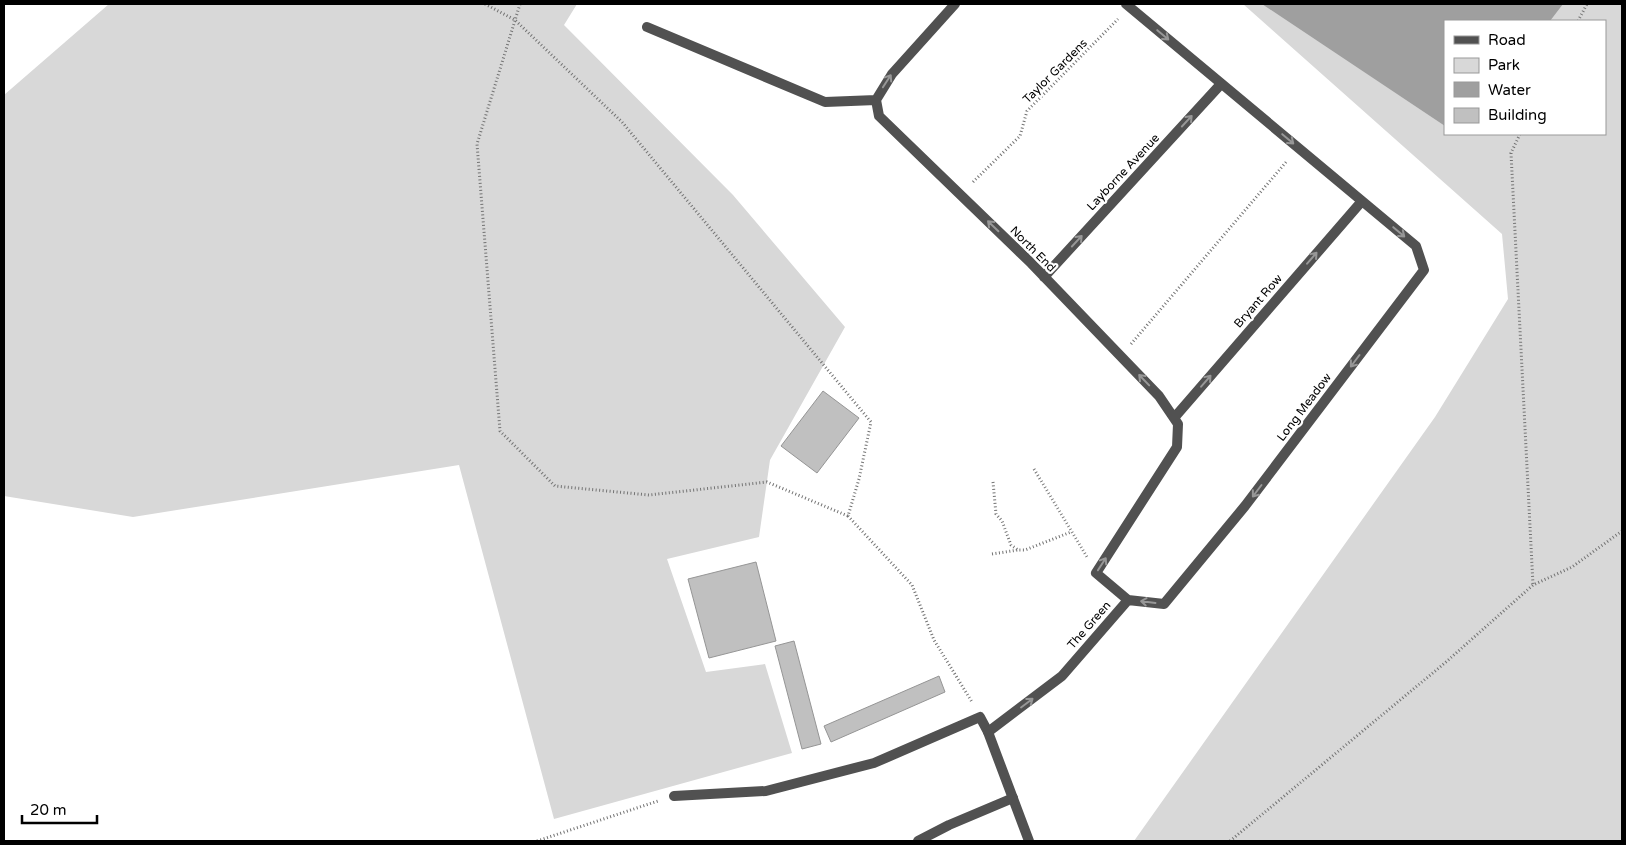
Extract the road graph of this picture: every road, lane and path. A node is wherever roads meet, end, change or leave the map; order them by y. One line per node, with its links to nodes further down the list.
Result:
1 (486, 4): 6 (path)
2 (520, 4): 6 (path)
3 (955, 4): 10 (street, one-way to 3)
4 (1587, 4): 7 (path)
5 (1128, 6): 9 (street, one-way to 9); 13 (path, Taylor Gardens)
6 (514, 20): 20 (path); 20 (path)
7 (1579, 20)
8 (647, 27): 10 (street)
9 (1221, 84): 12 (street, one-way to 12); 15 (street, Layborne Avenue, one-way to 9)
10 (876, 100): 13 (street, North End)
11 (1520, 135): 26 (path)
12 (1298, 148): 14 (street); 16 (path)
13 (960, 194): 15 (street, North End, one-way to 13)
14 (1362, 201): 17 (street, Bryant Row, one-way to 14); 27 (street, Long Meadow, one-way to 27)
15 (1044, 277): 16 (street, North End)
16 (1121, 356): 17 (street, North End, one-way to 16)
17 (1174, 418): 25 (street, one-way to 17)
18 (1034, 469): 22 (path)
19 (993, 482): 23 (path)
20 (848, 516): 28 (path)
21 (1622, 531): 26 (path)
22 (1071, 532): 23 (path); 25 (path)
23 (1018, 550): 24 (path)
24 (992, 554)
25 (1096, 573): 27 (street, The Green)
26 (1533, 585): 35 (path)
27 (1128, 600): 29 (street, The Green, one-way to 27)
28 (980, 717): 29 (street); 30 (street)
29 (988, 732): 31 (street)
30 (674, 796): 32 (path)
31 (1013, 798): 33 (street); 34 (street)
32 (537, 841)
33 (918, 841)
34 (1030, 841)
35 (1230, 841)

